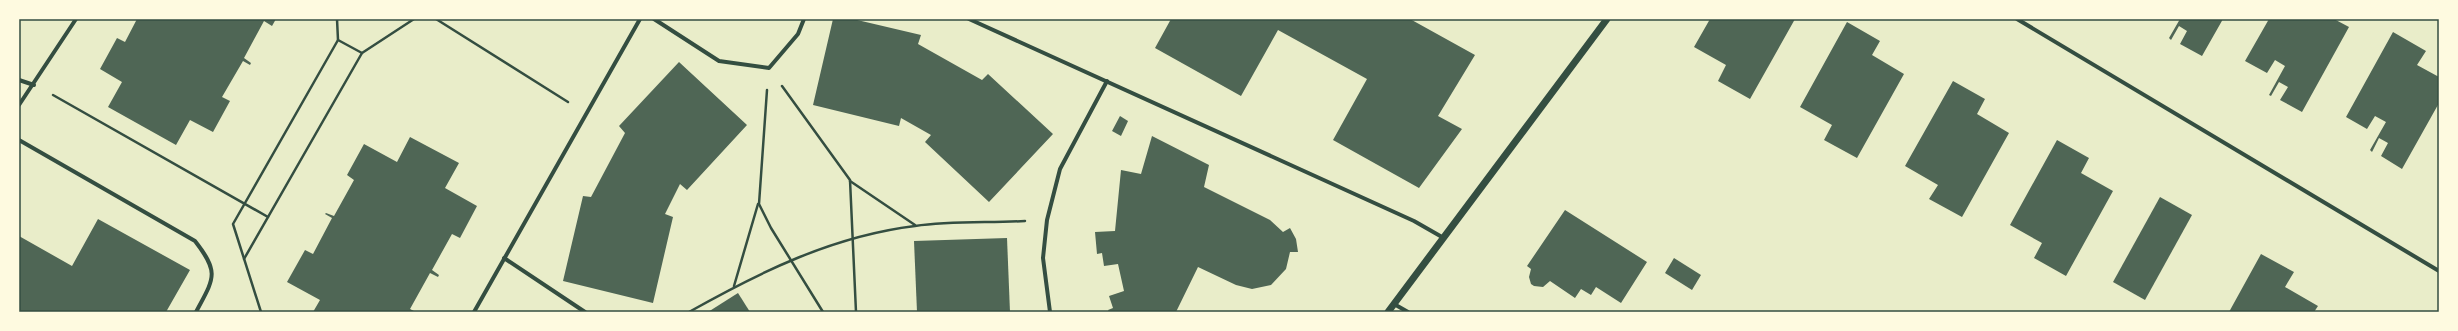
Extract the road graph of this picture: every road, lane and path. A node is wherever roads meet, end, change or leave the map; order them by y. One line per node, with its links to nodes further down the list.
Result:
1 (76, 19): 16 (street)
2 (337, 19): 11 (path)
3 (414, 19): 12 (path)
4 (436, 19): 18 (path)
5 (640, 19): 18 (street)
6 (654, 19): 13 (street)
7 (804, 19): 13 (street)
8 (969, 19): 15 (street)
9 (1607, 19): 26 (street)
10 (2016, 19): 31 (street)
11 (338, 40): 12 (path); 21 (path)
12 (362, 53): 23 (path)
13 (769, 68): 20 (path); 22 (path)
14 (19, 80): 16 (street)
15 (1106, 81): 24 (street); 26 (street)
16 (34, 85): 17 (street); 21 (path)
17 (19, 105)
18 (587, 113): 28 (street)
19 (19, 140): 34 (street)
20 (850, 180): 25 (path); 27 (path)
21 (244, 204): 23 (path); 29 (path)
22 (758, 204): 30 (path); 32 (path)
23 (268, 217): 29 (path)
24 (1047, 220): 25 (path); 41 (street)
25 (915, 226): 27 (path)
26 (1442, 237): 33 (street)
27 (852, 238): 30 (path); 40 (path)
28 (504, 258): 36 (street); 37 (street)
29 (244, 259): 35 (path)
30 (790, 259): 32 (path); 39 (path)
31 (2439, 271)
32 (734, 286): 38 (path)
33 (1394, 304): 42 (street); 43 (street)
34 (196, 312)
35 (261, 312)
36 (474, 312)
37 (585, 312)
38 (689, 312)
39 (823, 312)
40 (856, 312)
41 (1050, 312)
42 (1388, 312)
43 (1408, 312)

